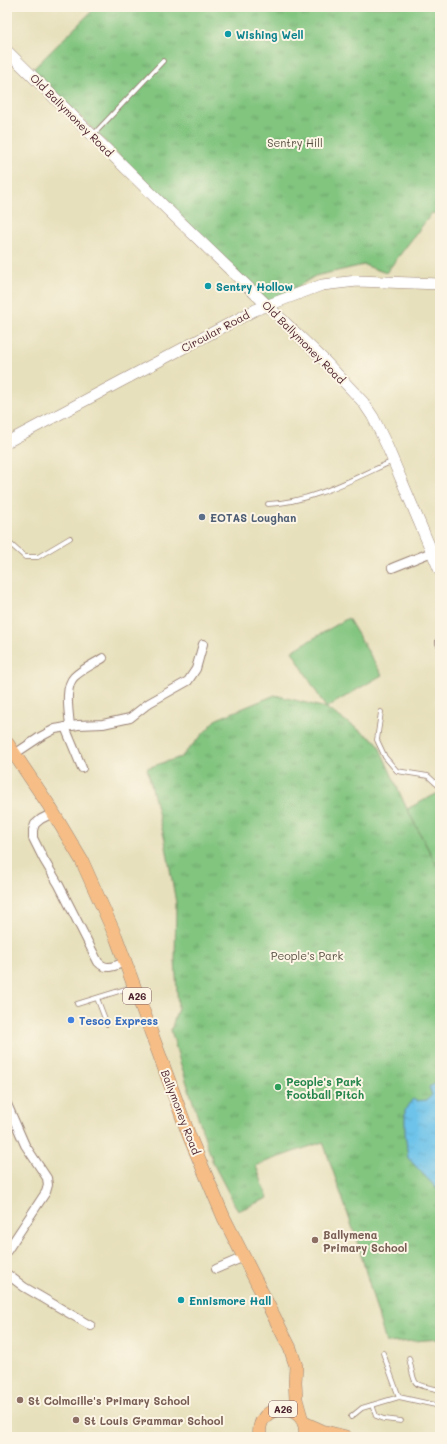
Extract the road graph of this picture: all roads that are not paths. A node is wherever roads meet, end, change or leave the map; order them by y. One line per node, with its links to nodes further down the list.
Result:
1 (7, 51): 3 (street, Old Ballymoney Road)
2 (163, 61): 3 (lane)
3 (92, 136): 5 (street, Old Ballymoney Road)
4 (440, 284): 5 (street, Circular Road)
5 (268, 305): 6 (street, Circular Road); 7 (street, Old Ballymoney Road)
6 (7, 442)
7 (394, 461): 8 (lane); 11 (street, Old Ballymoney Road)
8 (268, 504)
9 (70, 538): 10 (lane)
10 (7, 541)
11 (432, 552): 12 (street); 13 (street, Old Ballymoney Road)
12 (392, 568)
13 (440, 572)
14 (203, 644): 17 (street)
15 (103, 658): 17 (street)
16 (381, 712): 20 (lane)
17 (68, 726): 18 (street); 19 (street)
18 (9, 752): 21 (main road, Ballymoney Road / A26)
19 (82, 768)
20 (440, 787)
21 (53, 813): 22 (main road, Ballymoney Road / A26); 22 (street)
22 (125, 962): 23 (main road, Ballymoney Road / A26)
23 (134, 987): 24 (lane); 29 (main road, Ballymoney Road / A26)
24 (97, 998): 25 (lane); 26 (lane)
25 (77, 1004)
26 (107, 1024)
27 (7, 1104): 28 (street)
28 (7, 1250)
29 (244, 1258): 30 (street); 35 (main road, A26)
30 (216, 1269)
31 (7, 1274): 32 (street)
32 (91, 1326)
33 (383, 1353): 37 (lane)
34 (409, 1358): 36 (lane)
35 (295, 1382): 40 (main road, A26); 42 (main road, A26)
36 (440, 1390)
37 (398, 1397): 38 (lane); 39 (lane)
38 (372, 1405): 41 (lane); 43 (lane)
39 (440, 1406)
40 (275, 1410): 42 (main road, A26); 44 (main road, A26)
41 (351, 1417)
42 (302, 1420): 45 (main road, A26); 46 (main road)
43 (401, 1421)
44 (260, 1437)
45 (305, 1437)
46 (346, 1437)

